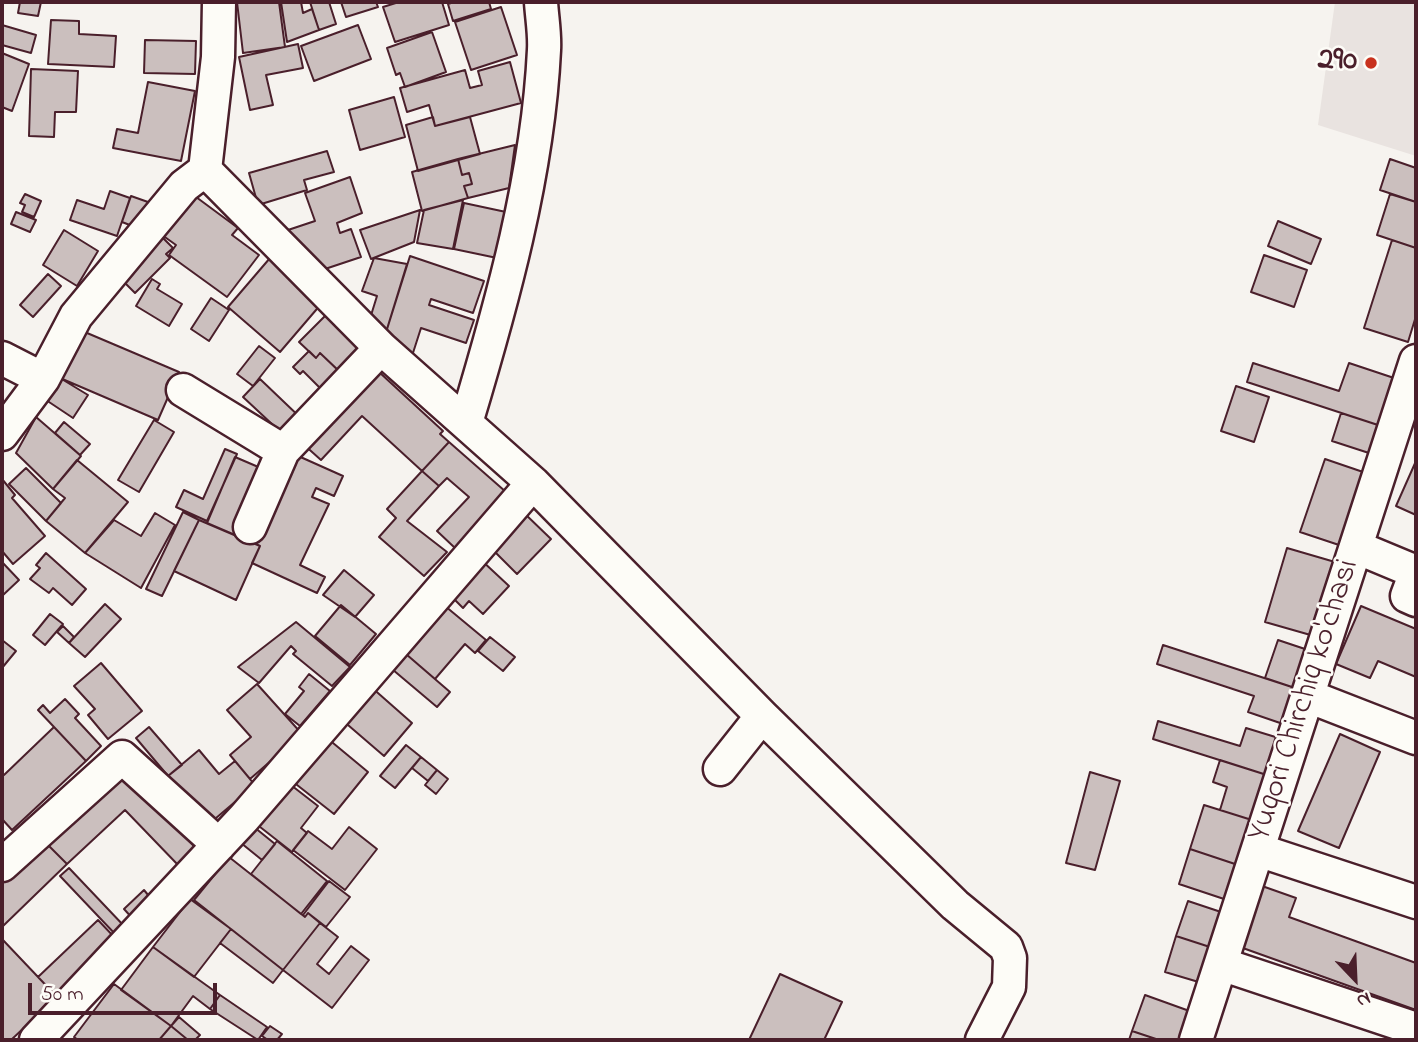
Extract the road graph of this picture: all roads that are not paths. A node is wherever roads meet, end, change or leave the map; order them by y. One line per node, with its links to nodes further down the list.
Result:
1 (219, 2): 3 (street)
2 (541, 2): 10 (street)
3 (214, 180): 4 (street); 7 (street)
4 (381, 348): 10 (street); 12 (street)
5 (2, 358): 7 (street)
6 (1416, 362): 9 (street, Yuqori Chirchiq ko'chasi)
7 (43, 379): 11 (street)
8 (183, 390): 12 (street)
9 (1408, 415): 15 (street, Yuqori Chirchiq ko'chasi)
10 (466, 423): 13 (street)
11 (2, 434)
12 (283, 451): 14 (street)
13 (533, 483): 19 (street); 22 (street)
14 (250, 527)
15 (1356, 547): 16 (street); 18 (street, Yuqori Chirchiq ko'chasi)
16 (1416, 572): 17 (street)
17 (1416, 600)
18 (1308, 696): 20 (street); 23 (street, Yuqori Chirchiq ko'chasi)
19 (762, 716): 21 (street); 29 (street)
20 (1416, 738)
21 (720, 769)
22 (219, 845): 24 (street); 28 (street)
23 (1258, 850): 25 (street); 26 (street, Yuqori Chirchiq ko'chasi)
24 (2, 865)
25 (1416, 902)
26 (1221, 964): 27 (street); 30 (street, Yuqori Chirchiq ko'chasi)
27 (1416, 1029)
28 (37, 1040)
29 (982, 1040)
30 (1196, 1040)

